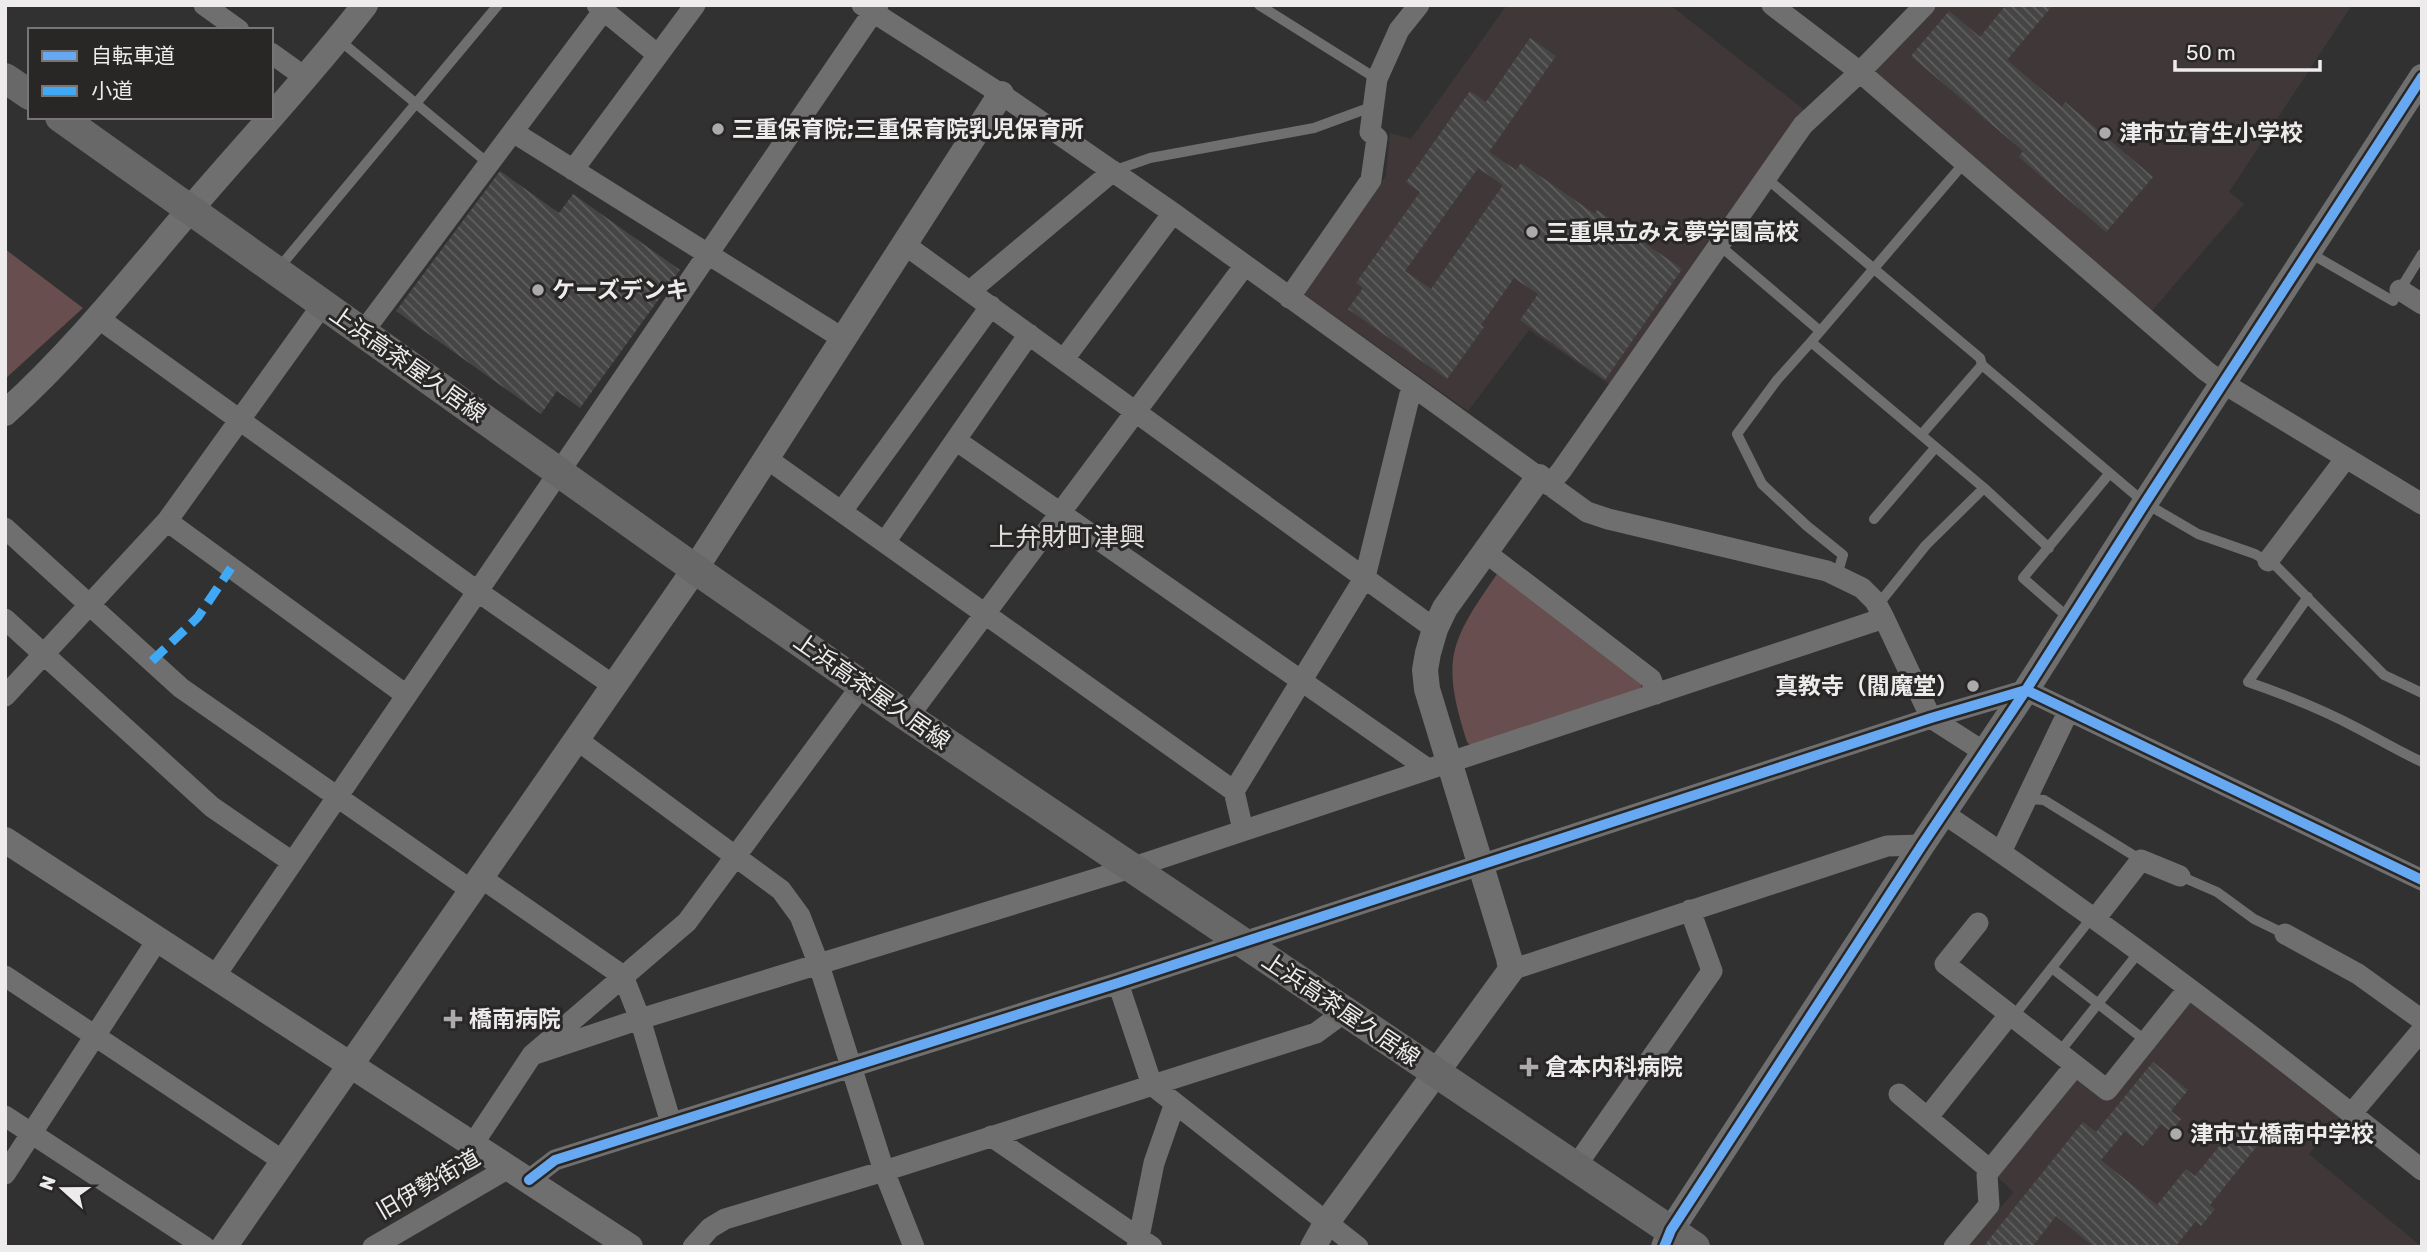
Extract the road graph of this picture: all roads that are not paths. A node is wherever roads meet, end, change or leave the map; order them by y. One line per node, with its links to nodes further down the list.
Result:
1 (204, 5): 11 (street)
2 (365, 5): 12 (street)
3 (498, 5): 22 (lane)
4 (695, 5): 14 (street)
5 (1258, 5): 19 (lane)
6 (1419, 5): 19 (street)
7 (1772, 5): 15 (street)
8 (1925, 5): 15 (street)
9 (600, 8): 14 (street); 27 (street)
10 (871, 8): 21 (street); 38 (street)
11 (236, 28)
12 (338, 39): 18 (street); 22 (lane)
13 (273, 54): 18 (street)
14 (658, 55): 30 (street)
15 (1860, 72): 28 (street); 32 (street)
16 (2422, 77): 37 (street)
17 (5, 78): 20 (main road)
18 (306, 78): 24 (street)
19 (1377, 79): 23 (street)
20 (28, 94)
21 (1001, 94): 31 (street); 35 (street)
22 (416, 103): 29 (lane); 42 (lane)
23 (1374, 106): 31 (lane); 45 (street)
24 (273, 116)
25 (64, 119): 33 (main road, 上浜高茶屋久居線)
26 (270, 119): 33 (street)
27 (513, 132): 29 (street); 30 (street)
28 (1965, 162): 41 (lane); 57 (street)
29 (489, 164): 51 (street)
30 (573, 170): 38 (street)
31 (1113, 171): 34 (street); 44 (street)
32 (1766, 178): 36 (street); 41 (lane)
33 (190, 210): 42 (main road, 上浜高茶屋久居線); 49 (street)
34 (1174, 213): 40 (street); 55 (street)
35 (904, 244): 44 (street); 53 (street)
36 (1719, 244): 50 (lane); 69 (street)
37 (2308, 252): 43 (lane); 57 (street)
38 (709, 253): 53 (street); 67 (street)
39 (2422, 254): 43 (lane)
40 (1245, 265): 45 (street); 59 (street)
41 (1873, 269): 50 (lane); 56 (lane)
42 (276, 271): 46 (main road, 上浜高茶屋久居線)
43 (2400, 290): 47 (street)
44 (970, 291): 48 (street)
45 (1289, 298): 58 (street)
46 (323, 304): 51 (main road, 上浜高茶屋久居線); 61 (street)
47 (2422, 304)
48 (991, 306): 52 (street); 73 (street)
49 (98, 318): 60 (street); 61 (street)
50 (1820, 331): 54 (lane)
51 (363, 332): 67 (main road, 上浜高茶屋久居線)
52 (1029, 334): 55 (street); 63 (street)
53 (842, 338): 65 (street)
54 (1811, 342): 62 (lane); 83 (lane)
55 (1064, 359): 59 (street)
56 (1982, 365): 62 (lane); 68 (lane)
57 (2223, 383): 66 (street); 71 (street)
58 (1412, 386): 69 (street); 84 (street)
59 (1137, 411): 74 (street); 84 (street)
60 (5, 413)
61 (239, 421): 76 (street); 85 (street)
62 (1921, 435): 64 (lane)
63 (957, 441): 74 (street); 78 (street)
64 (1935, 447): 70 (lane); 75 (lane)
65 (766, 458): 73 (street); 82 (street)
66 (2346, 458): 72 (street); 81 (street)
67 (559, 472): 82 (main road, 上浜高茶屋久居線); 85 (street)
68 (2109, 474): 71 (lane); 79 (lane)
69 (1544, 481): 80 (street); 83 (street)
70 (1984, 488): 79 (lane); 88 (lane)
71 (2145, 503): 81 (lane); 91 (street)
72 (2422, 504)
73 (842, 511): 78 (street)
74 (1060, 513): 89 (street); 94 (street)
75 (1874, 519)
76 (167, 521): 87 (street); 100 (street)
77 (5, 528): 87 (street)
78 (885, 542): 89 (street)
79 (2049, 548): 91 (lane)
80 (1485, 552): 92 (street); 99 (street)
81 (2268, 561): 86 (lane)
82 (695, 569): 95 (main road, 上浜高茶屋久居線); 96 (street)
83 (1837, 575): 88 (street)
84 (1365, 577): 92 (street); 94 (street)
85 (477, 591): 96 (street); 100 (street)
86 (2308, 597): 98 (lane); 107 (lane)
87 (90, 604): 93 (street); 110 (street)
88 (1881, 612): 99 (street); 104 (street)
89 (985, 614): 103 (street); 109 (street)
90 (5, 619): 93 (street)
91 (2070, 620): 97 (street)
92 (1435, 629): 108 (street)
93 (44, 654): 101 (street); 119 (street)
94 (1303, 681): 108 (street); 109 (street)
95 (862, 685): 103 (main road, 上浜高茶屋久居線); 117 (street)
96 (614, 686): 105 (street)
97 (2026, 690): 102 (street); 104 (street, 旧伊勢街道); 106 (street)
98 (2422, 693)
99 (1656, 694): 108 (street)
100 (406, 695): 110 (street)
101 (5, 696)
102 (2069, 710): 111 (street); 123 (street)
103 (908, 717): 121 (main road, 上浜高茶屋久居線)
104 (1931, 718): 106 (street); 120 (street, 旧伊勢街道)
105 (576, 739): 117 (street); 124 (street)
106 (1984, 752): 112 (street)
107 (2422, 762)
108 (1439, 766): 113 (street); 120 (street)
109 (1234, 790): 113 (street)
110 (338, 797): 119 (street); 124 (street)
111 (2026, 799): 116 (street); 118 (lane)
112 (1943, 813): 115 (street); 116 (street)
113 (1243, 830): 121 (street)
114 (5, 840): 129 (street)
115 (1922, 845): 125 (street); 170 (street)
116 (2001, 852): 126 (street)
117 (736, 856): 132 (street); 137 (street)
118 (2141, 860): 122 (street); 126 (street)
119 (292, 862): 136 (street)
120 (1482, 865): 130 (street, 旧伊勢街道); 134 (street)
121 (1131, 868): 130 (main road, 上浜高茶屋久居線); 132 (street)
122 (2180, 876): 128 (lane)
123 (2422, 880)
124 (476, 883): 137 (street); 149 (street)
125 (1690, 910): 134 (street); 163 (street)
126 (2093, 918): 131 (street); 133 (lane)
127 (1978, 923): 142 (street)
128 (2285, 934): 144 (street)
129 (158, 939): 136 (street); 145 (street)
130 (1243, 942): 138 (street, 旧伊勢街道); 141 (main road, 上浜高茶屋久居線)
131 (2138, 952): 139 (street); 140 (lane)
132 (819, 965): 143 (street); 150 (street)
133 (2052, 968): 140 (lane); 142 (lane)
134 (1511, 970): 151 (street)
135 (5, 976): 145 (street)
136 (215, 976): 149 (street)
137 (623, 976): 143 (street); 147 (street)
138 (1118, 983): 150 (street, 旧伊勢街道); 152 (street)
139 (2188, 989): 146 (street); 155 (street)
140 (2098, 1004): 146 (lane); 148 (lane)
141 (1346, 1011): 151 (main road, 上浜高茶屋久居線); 152 (street)
142 (2011, 1016): 148 (street); 157 (street)
143 (640, 1019): 147 (street); 158 (street)
144 (2420, 1032): 155 (street)
145 (95, 1035): 159 (street); 162 (street)
146 (2147, 1041): 148 (street)
147 (532, 1055): 161 (street)
148 (2066, 1060): 164 (street)
149 (351, 1063): 161 (street); 162 (street)
150 (849, 1066): 158 (street, 旧伊勢街道); 166 (street)
151 (1437, 1074): 163 (main road, 上浜高茶屋久居線); 169 (street)
152 (1152, 1085): 154 (street); 160 (street)
153 (1899, 1094): 157 (street)
154 (1175, 1103): 169 (street); 172 (street)
155 (2352, 1114): 165 (street)
156 (5, 1116): 159 (street)
157 (1928, 1117): 164 (street)
158 (671, 1123): 168 (street, 旧伊勢街道)
159 (32, 1133): 167 (street); 173 (street)
160 (991, 1136): 166 (street); 172 (street)
161 (473, 1144): 168 (street)
162 (284, 1161): 174 (street)
163 (1576, 1166): 170 (main road, 上浜高茶屋久居線)
164 (1990, 1170): 181 (street)
165 (2422, 1170)
166 (884, 1171): 176 (street); 177 (street)
167 (5, 1174)
168 (519, 1174): 171 (street); 175 (street, 旧伊勢街道)
169 (1327, 1222): 178 (street); 179 (street)
170 (1667, 1238): 180 (main road, 上浜高茶屋久居線)
171 (616, 1243)
172 (1143, 1244)
173 (205, 1247)
174 (224, 1247)
175 (373, 1247)
176 (692, 1247)
177 (914, 1247)
178 (1313, 1247)
179 (1358, 1247)
180 (1695, 1247)
181 (1954, 1247)

